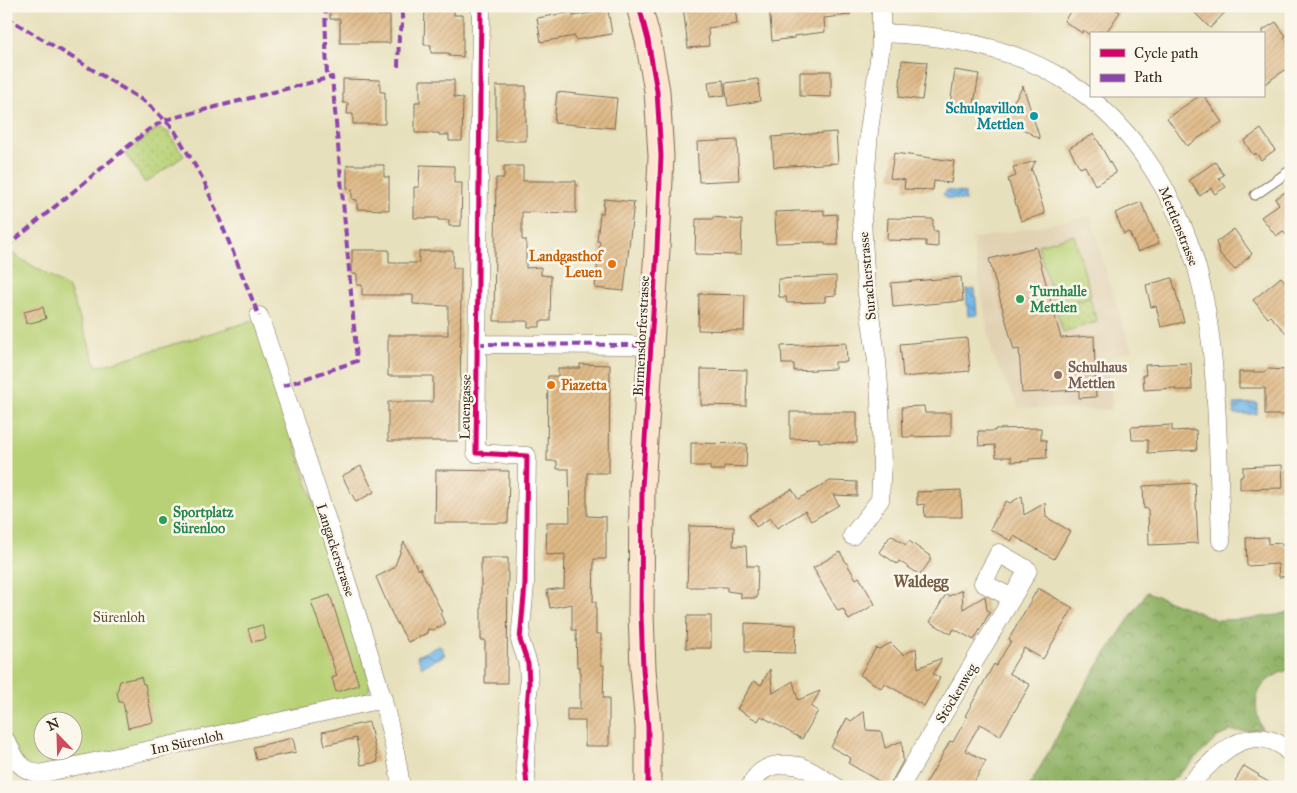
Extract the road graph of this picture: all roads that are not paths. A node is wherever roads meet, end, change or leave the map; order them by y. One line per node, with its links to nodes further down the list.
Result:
1 (480, 6): 8 (street, Leuengasse)
2 (639, 6): 9 (main road, Birmensdorferstrasse)
3 (881, 6): 4 (street, Suracherstrasse)
4 (882, 33): 10 (street, Suracherstrasse); 11 (street, Mettlenstrasse)
5 (1291, 170): 6 (lane)
6 (1255, 195)
7 (259, 316): 13 (street, Langackerstrasse)
8 (477, 344): 9 (street); 17 (street, Leuengasse)
9 (652, 347): 18 (main road, Birmensdorferstrasse)
10 (852, 536)
11 (1221, 541)
12 (1012, 598): 21 (street, Stöckenweg)
13 (383, 699): 14 (street, Im Sürenloh); 16 (street, Langackerstrasse)
14 (6, 741)
15 (1291, 754): 22 (street)
16 (401, 787)
17 (527, 787)
18 (648, 787)
19 (750, 787): 20 (street)
20 (836, 787)
21 (900, 787)
22 (1187, 787)

